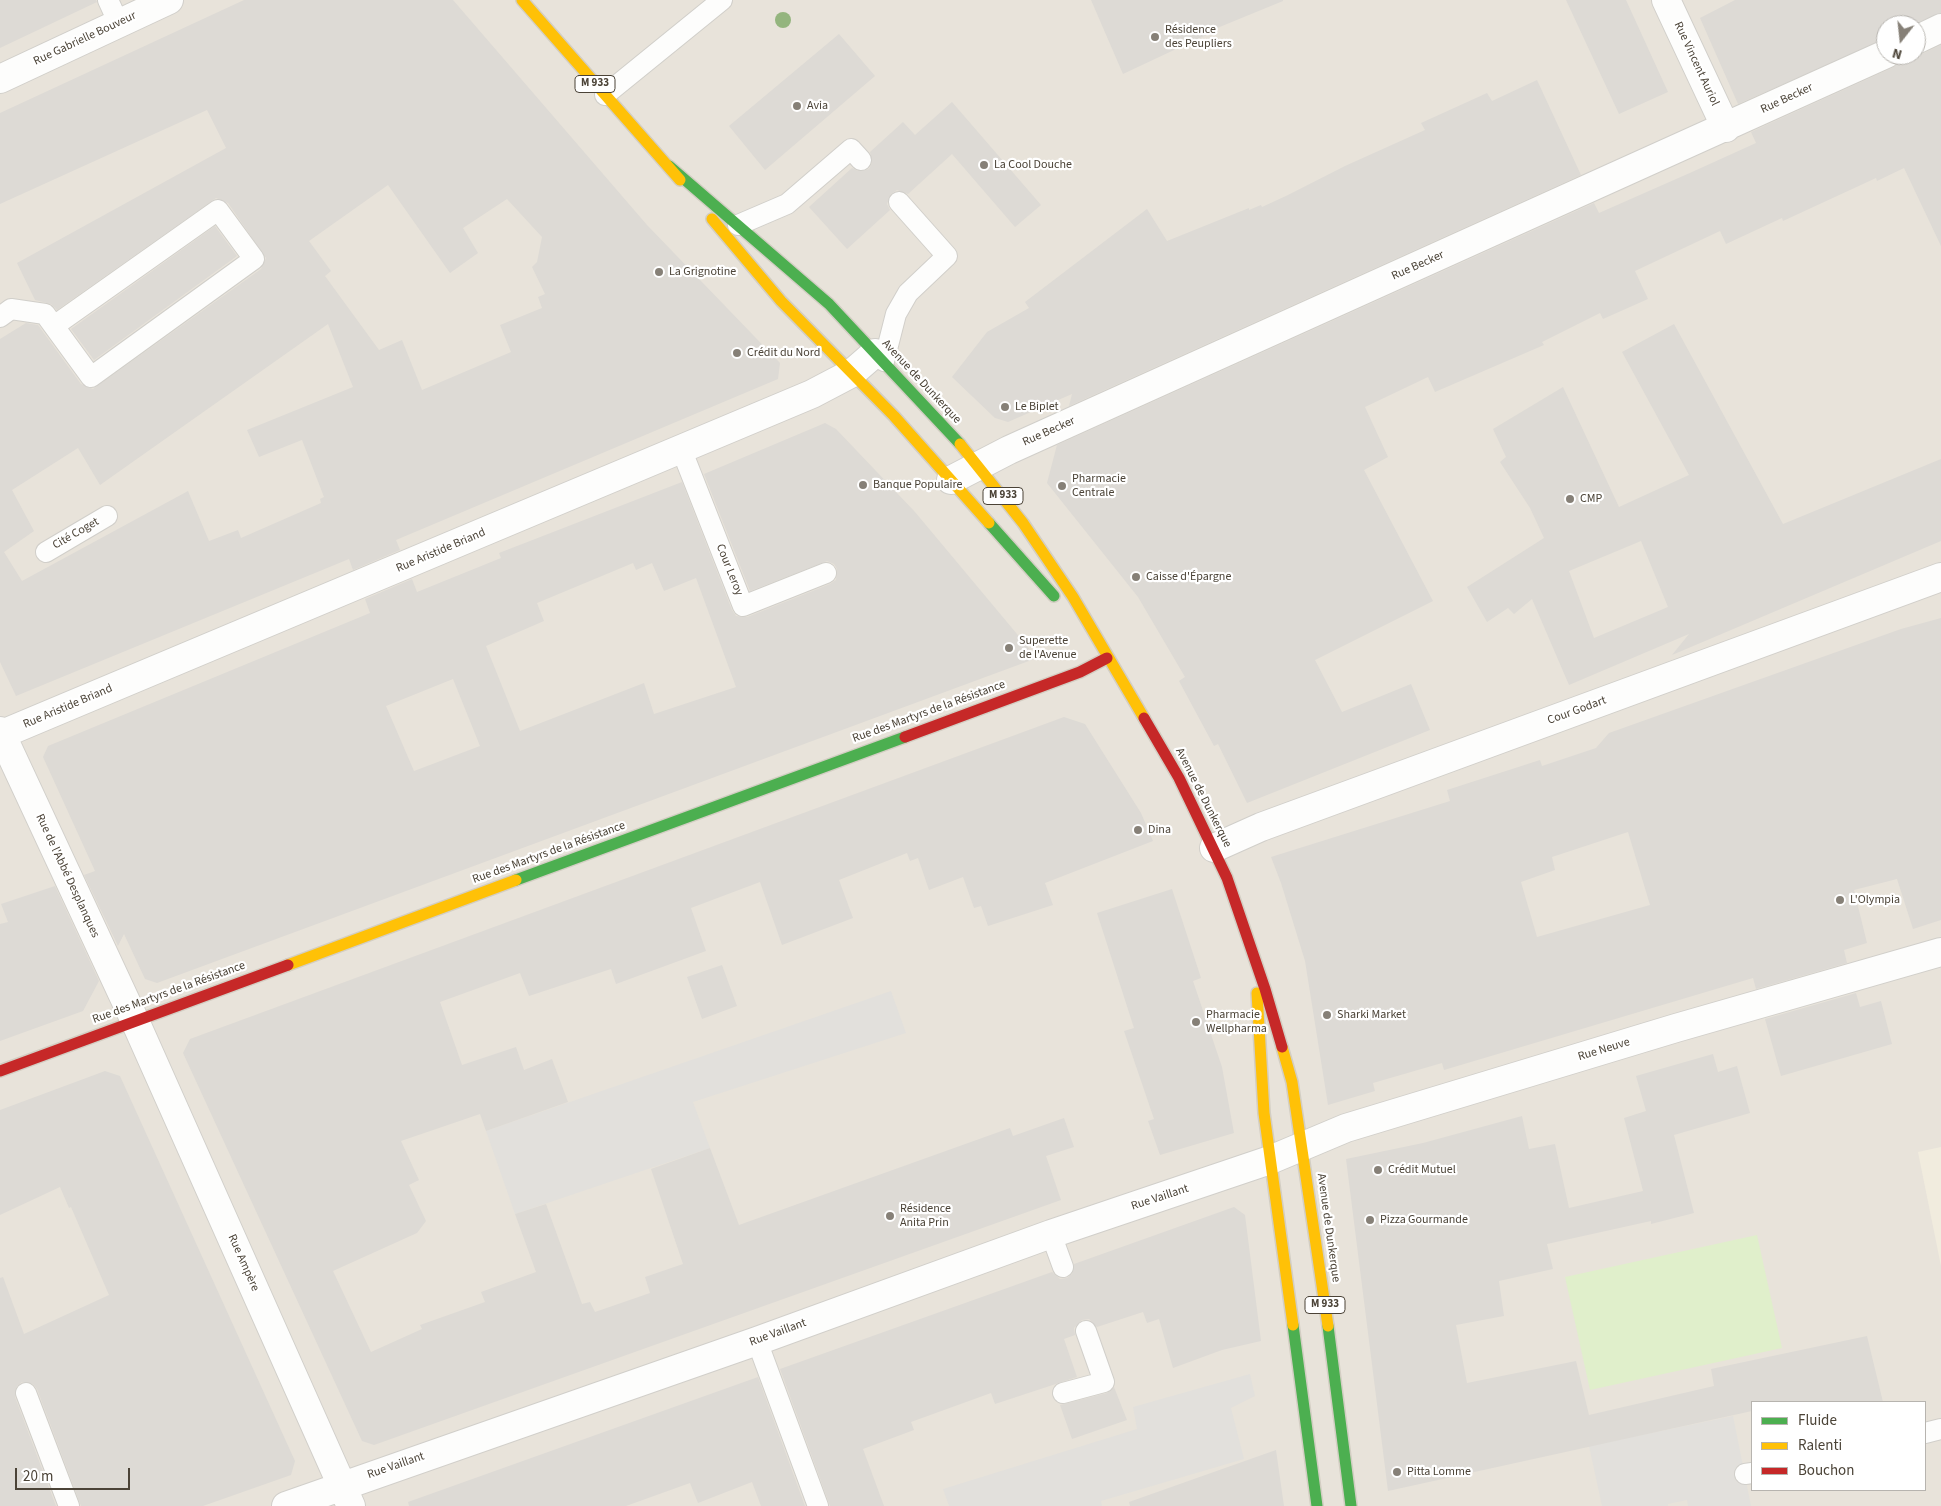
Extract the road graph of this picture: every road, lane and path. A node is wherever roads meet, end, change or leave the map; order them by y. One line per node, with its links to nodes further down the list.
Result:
1 (169, 0): 5 (street, Rue Gabrielle Bouveur)
2 (522, 0): 10 (main road, Avenue de Dunkerque / M 933)
3 (722, 0): 10 (lane)
4 (1666, 0): 11 (street, Rue Vincent Auriol)
5 (113, 12): 9 (street, Rue Gabrielle Bouveur)
6 (1941, 28): 7 (street)
7 (1926, 35)
8 (1876, 59): 11 (street, Rue Becker)
9 (0, 79)
10 (604, 95): 13 (main road, Avenue de Dunkerque / M 933)
11 (1726, 128): 21 (street, Rue Becker)
12 (861, 160): 15 (lane)
13 (669, 166): 15 (main road, Avenue de Dunkerque / M 933); 19 (main road, Avenue de Dunkerque / M 933)
14 (899, 202): 18 (lane)
15 (738, 225): 18 (main road, Avenue de Dunkerque / M 933)
16 (0, 317): 17 (lane)
17 (54, 326): 17 (lane)
18 (879, 357): 19 (street, Rue Aristide Briand); 21 (main road, Avenue de Dunkerque / M 933)
19 (852, 373): 20 (street, Rue Aristide Briand); 22 (main road, Avenue de Dunkerque / M 933)
20 (682, 450): 25 (lane, Cour Leroy); 28 (street, Rue Aristide Briand)
21 (978, 466): 22 (street, Rue Becker); 27 (main road, Avenue de Dunkerque / M 933)
22 (951, 480): 27 (main road, Avenue de Dunkerque / M 933)
23 (107, 516): 24 (lane, Cité Coget)
24 (46, 552)
25 (826, 572)
26 (1941, 577): 29 (street, Cour Godart)
27 (1107, 658): 29 (main road, Avenue de Dunkerque / M 933); 32 (main road, Rue des Martyrs de la Résistance)
28 (0, 734): 32 (street, Rue de l'Abbé Desplanques)
29 (1214, 848): 31 (main road, Avenue de Dunkerque / M 933)
30 (1941, 952): 34 (street, Rue Neuve)
31 (1254, 960): 34 (main road, Avenue de Dunkerque / M 933); 35 (main road, Avenue de Dunkerque / M 933)
32 (135, 1021): 33 (main road, Rue des Martyrs de la Résistance); 44 (street, Rue Ampère)
33 (0, 1071)
34 (1302, 1146): 35 (street, Rue Neuve); 49 (main road, Avenue de Dunkerque / M 933)
35 (1270, 1160): 36 (street, Rue Vaillant); 48 (main road, Avenue de Dunkerque / M 933)
36 (1051, 1234): 37 (lane); 39 (street, Rue Vaillant)
37 (1063, 1267)
38 (1086, 1331): 41 (lane)
39 (756, 1341): 44 (street, Rue Vaillant); 47 (lane)
40 (26, 1393): 45 (lane)
41 (1063, 1393)
42 (1941, 1429): 43 (lane)
43 (1926, 1433)
44 (347, 1496): 46 (street, Rue Vaillant)
45 (69, 1506)
46 (286, 1506)
47 (818, 1506)
48 (1317, 1506)
49 (1351, 1506)

